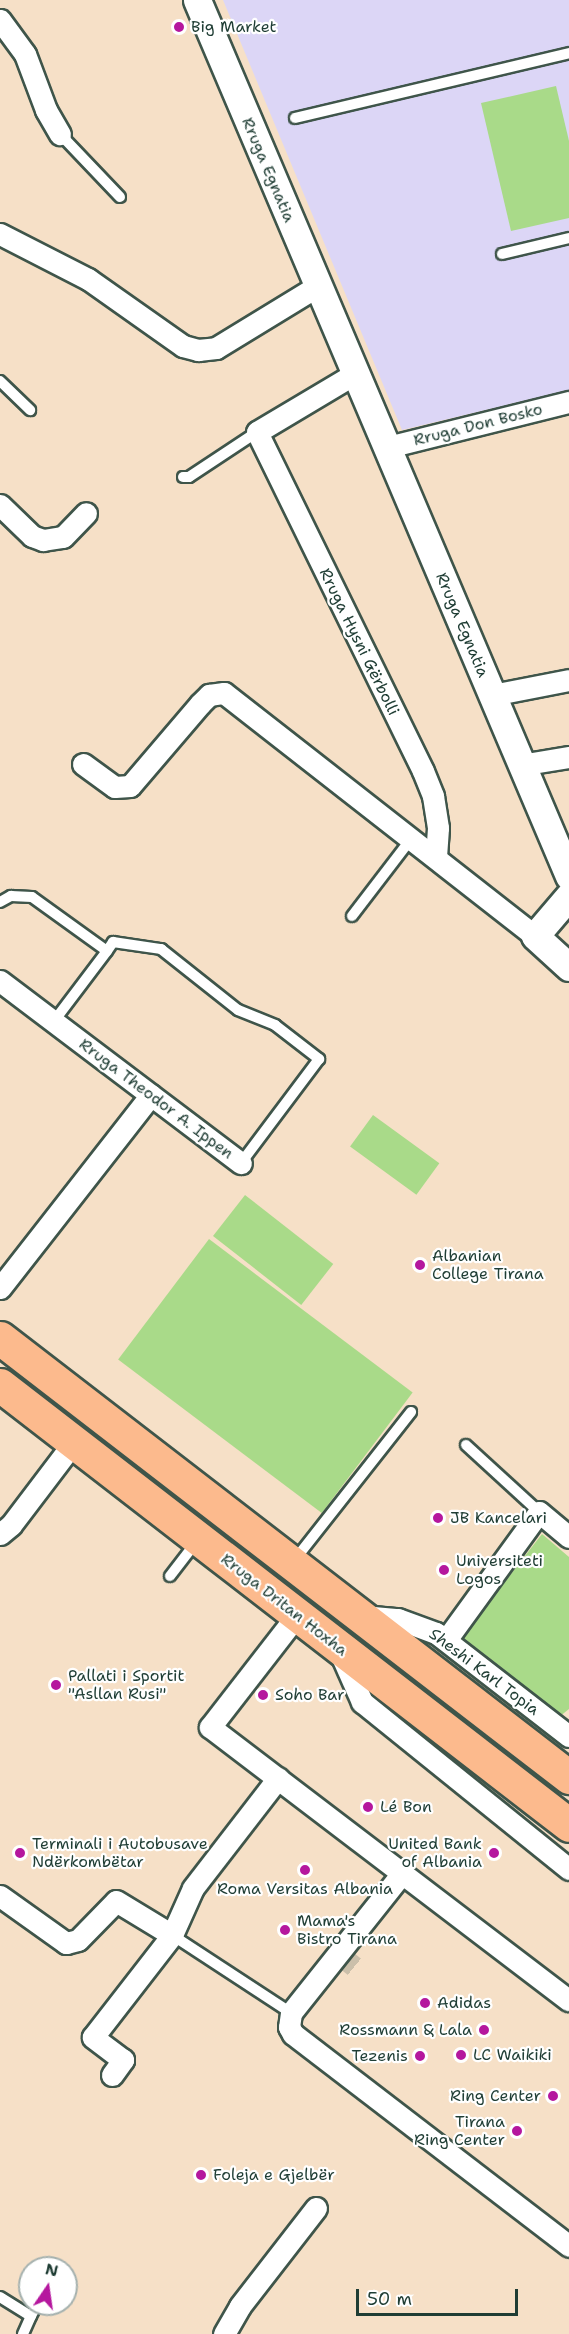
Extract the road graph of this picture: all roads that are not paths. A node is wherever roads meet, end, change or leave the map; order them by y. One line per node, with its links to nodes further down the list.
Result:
1 (196, 0): 10 (street, Rruga Egnatia)
2 (0, 20): 5 (street)
3 (569, 53): 4 (lane)
4 (295, 118)
5 (60, 134): 6 (lane)
6 (120, 197)
7 (0, 234): 10 (street)
8 (569, 238): 9 (lane)
9 (502, 254)
10 (316, 286): 11 (street, Rruga Egnatia)
11 (356, 373): 15 (street); 16 (street, Rruga Egnatia)
12 (0, 381): 14 (lane)
13 (569, 402): 16 (street, Rruga Don Bosko)
14 (30, 410)
15 (257, 432): 17 (lane); 26 (street, Rruga Hysni Gërbolli)
16 (388, 447): 21 (street, Rruga Egnatia)
17 (183, 477)
18 (0, 505): 19 (street)
19 (86, 513)
20 (569, 680): 21 (street)
21 (492, 695): 24 (street, Rruga Egnatia)
22 (569, 756): 24 (street)
23 (83, 764): 25 (street)
24 (520, 765): 27 (street, Rruga Egnatia)
25 (411, 839): 26 (street); 30 (lane)
26 (436, 858): 31 (street)
27 (569, 876)
28 (569, 896): 31 (street)
29 (0, 902): 32 (lane)
30 (352, 916)
31 (535, 936): 33 (street)
32 (107, 951): 35 (lane); 37 (lane, Rruga Theodor A. Ippen)
33 (569, 967)
34 (0, 981): 35 (street, Rruga Theodor A. Ippen)
35 (54, 1021): 36 (street, Rruga Theodor A. Ippen)
36 (151, 1095): 37 (street, Rruga Theodor A. Ippen); 38 (street)
37 (241, 1163)
38 (0, 1288)
39 (0, 1338): 48 (main road)
40 (0, 1385): 42 (main road, Rruga Dritan Hoxha)
41 (411, 1413): 48 (lane)
42 (74, 1442): 45 (street); 47 (main road, Rruga Dritan Hoxha)
43 (466, 1445): 44 (lane)
44 (539, 1512): 46 (street); 52 (street)
45 (0, 1534)
46 (569, 1537)
47 (199, 1539): 49 (lane); 50 (main road, Rruga Dritan Hoxha)
48 (291, 1564): 51 (main road)
49 (170, 1576)
50 (297, 1615): 53 (main road, Rruga Dritan Hoxha); 56 (street)
51 (357, 1615): 52 (street, Sheshi Karl Topia); 55 (main road)
52 (446, 1640): 54 (street, Sheshi Karl Topia)
53 (337, 1646): 57 (main road, Rruga Dritan Hoxha); 58 (street)
54 (565, 1727)
55 (569, 1777)
56 (278, 1778): 59 (street); 61 (street)
57 (569, 1825)
58 (569, 1869)
59 (403, 1872): 62 (street); 63 (street)
60 (0, 1896): 61 (street)
61 (172, 1935): 63 (lane); 64 (street)
62 (567, 1996)
63 (291, 2013): 66 (street)
64 (112, 2075)
65 (316, 2208): 71 (street)
66 (569, 2246)
67 (0, 2297): 68 (lane)
68 (18, 2308)
69 (31, 2316): 70 (lane)
70 (23, 2334)
71 (224, 2334)

